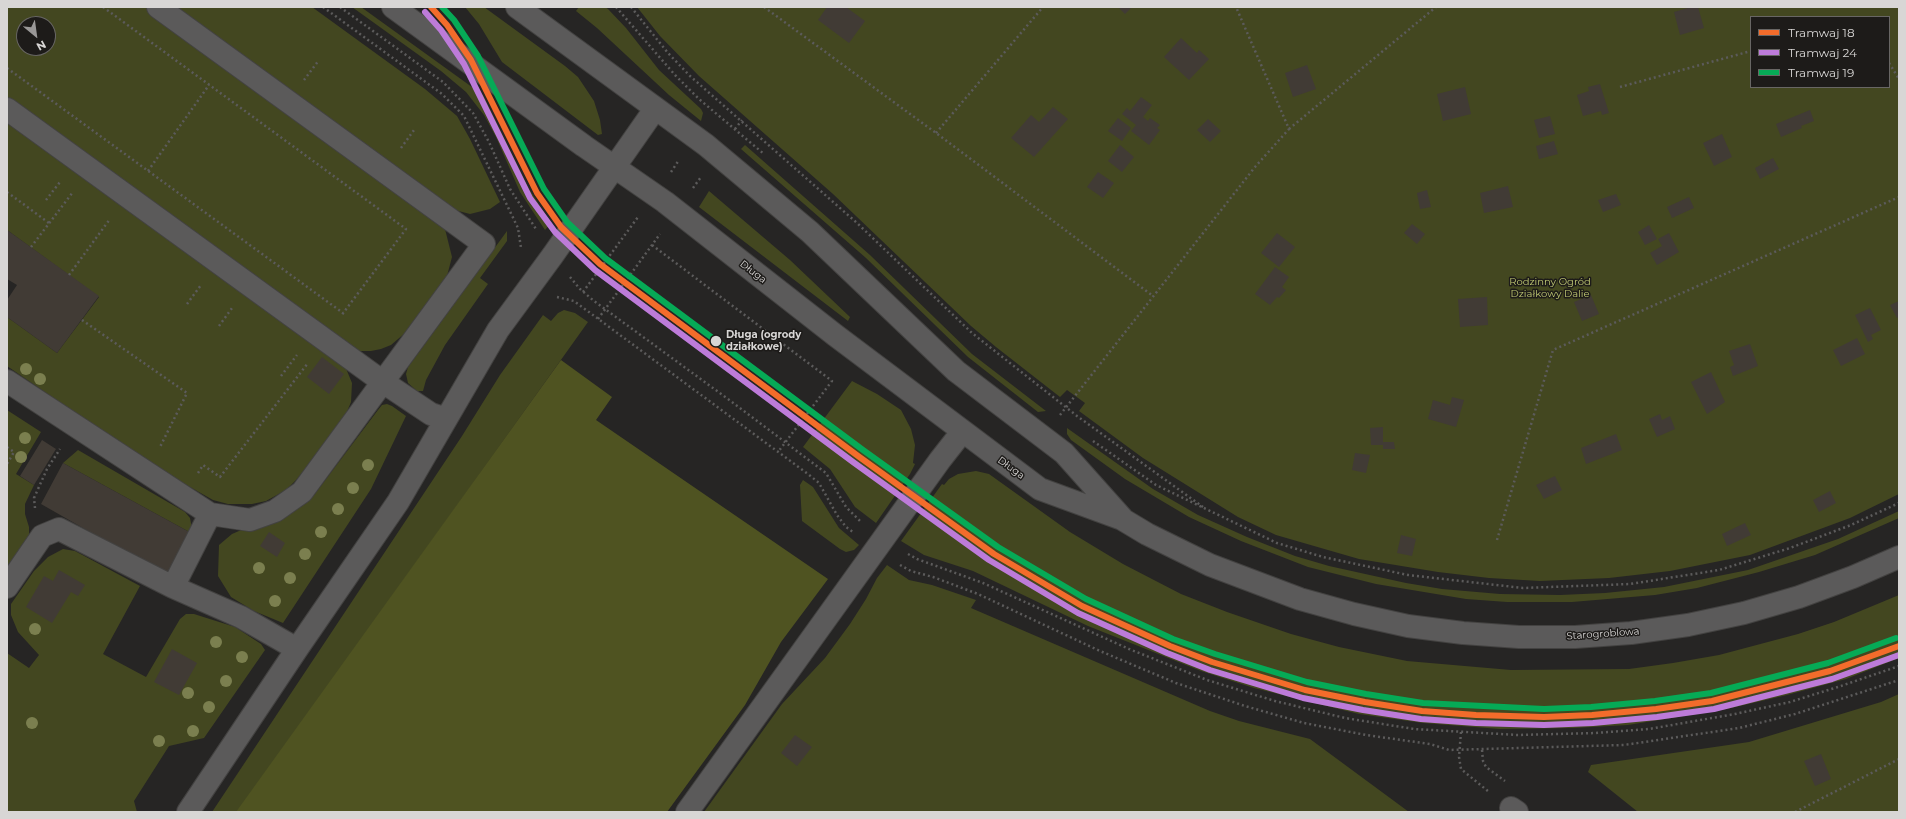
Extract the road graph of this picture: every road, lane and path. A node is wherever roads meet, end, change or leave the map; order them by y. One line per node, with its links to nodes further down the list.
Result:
1 (103, 7): 17 (path)
2 (158, 7): 42 (street)
3 (323, 7): 35 (path)
4 (340, 7): 31 (path)
5 (393, 7): 24 (street, Długa)
6 (516, 7): 20 (street, Długa)
7 (616, 7): 23 (path)
8 (631, 7): 57 (path)
9 (764, 7): 22 (path)
10 (1043, 7): 22 (path)
11 (1236, 7): 21 (path)
12 (1436, 7): 21 (path)
13 (1750, 51): 18 (path)
14 (1890, 65): 16 (path)
15 (7, 68): 26 (path)
16 (1899, 79)
17 (209, 85): 26 (path); 38 (path)
18 (1620, 87)
19 (7, 108): 25 (street)
20 (655, 109): 24 (street); 59 (street, Długa)
21 (1289, 129): 37 (path)
22 (936, 133): 37 (path)
23 (766, 155)
24 (614, 167): 35 (street); 48 (street, Długa)
25 (90, 169): 28 (street); 30 (path)
26 (148, 171): 28 (path); 38 (path)
27 (7, 192): 30 (path)
28 (127, 195): 34 (path); 40 (street)
29 (1899, 197): 63 (path)
30 (49, 223): 33 (path)
31 (537, 231)
32 (652, 245): 50 (path)
33 (31, 247)
34 (69, 275)
35 (538, 276): 45 (street); 52 (path)
36 (569, 276): 50 (path)
37 (1153, 296): 43 (path)
38 (343, 313): 40 (path)
39 (82, 320): 54 (path)
40 (326, 339): 42 (street); 55 (path)
41 (7, 382): 47 (street)
42 (383, 382): 45 (street); 58 (street)
43 (1075, 396)
44 (1054, 411): 46 (path)
45 (446, 419): 70 (street)
46 (1065, 420)
47 (75, 425): 54 (street); 61 (path)
48 (962, 432): 59 (street, Długa); 78 (street)
49 (1088, 437): 57 (path)
50 (786, 442): 52 (path); 60 (path)
51 (7, 448): 53 (path)
52 (778, 452): 62 (path)
53 (7, 464)
54 (147, 472): 55 (street)
55 (185, 497): 58 (street)
56 (1899, 503): 57 (path)
57 (1207, 509)
58 (210, 514): 68 (street)
59 (1122, 519): 69 (street, Długa)
60 (862, 523)
61 (42, 536): 67 (street); 68 (street)
62 (859, 536)
63 (1498, 540)
64 (906, 553): 73 (path)
65 (1899, 557): 69 (street, Starogroblowa)
66 (894, 561): 74 (path)
67 (7, 587)
68 (173, 587): 70 (street)
69 (1300, 599)
70 (296, 649): 77 (street)
71 (1899, 666): 73 (path)
72 (1899, 680): 74 (path)
73 (1461, 732): 74 (path)
74 (1460, 750): 76 (path)
75 (1899, 759): 79 (path)
76 (1514, 810)
77 (188, 812)
78 (687, 812)
79 (1794, 812)

